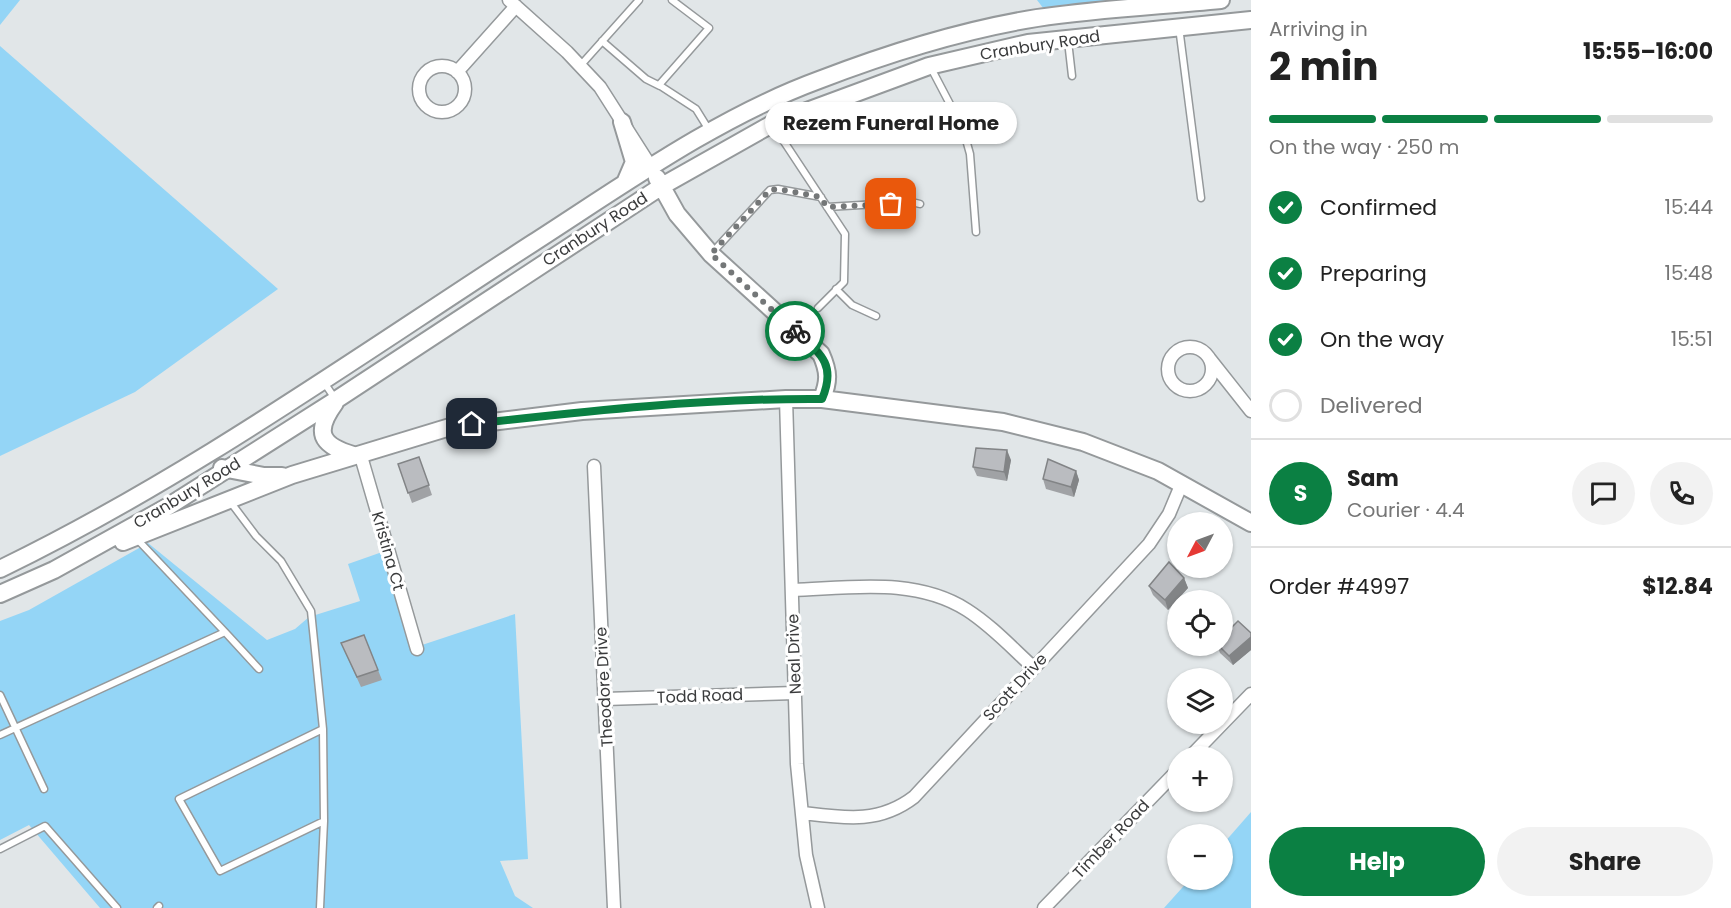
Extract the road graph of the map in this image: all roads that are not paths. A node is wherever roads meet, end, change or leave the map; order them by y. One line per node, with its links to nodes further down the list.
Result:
1 (639, 0): 8 (lane)
2 (672, 0): 13 (lane)
3 (1221, 0): 16 (main road, Cranbury Road)
4 (513, 3): 9 (street); 11 (street)
5 (1251, 20): 6 (main road, Cranbury Road)
6 (1179, 27): 7 (main road, Cranbury Road); 21 (lane)
7 (1067, 37): 10 (main road, Cranbury Road); 12 (lane)
8 (602, 41): 9 (lane); 13 (lane)
9 (580, 66): 14 (street)
10 (929, 66): 15 (main road, Cranbury Road); 24 (lane)
11 (457, 72)
12 (1072, 76)
13 (660, 86): 16 (lane)
14 (622, 122): 17 (street); 19 (main road)
15 (772, 124): 18 (main road, Cranbury Road); 20 (lane)
16 (711, 133): 17 (main road, Cranbury Road)
17 (651, 167): 18 (main road); 19 (main road, Cranbury Road)
18 (662, 186): 25 (main road); 33 (main road, Cranbury Road)
19 (621, 187): 30 (main road, Cranbury Road)
20 (820, 197): 23 (lane); 25 (lane)
21 (1201, 198)
22 (920, 204): 23 (lane)
23 (827, 207): 26 (lane)
24 (975, 232)
25 (711, 254): 32 (main road)
26 (837, 289): 27 (lane); 28 (lane)
27 (818, 308)
28 (876, 316)
29 (1206, 355): 34 (street)
30 (322, 380): 33 (lane); 39 (main road, Cranbury Road)
31 (786, 399): 32 (main road); 35 (main road); 46 (street, Neal Drive)
32 (822, 399): 40 (main road)
33 (336, 400): 35 (main road); 37 (main road, Cranbury Road)
34 (1251, 411)
35 (357, 454): 38 (main road); 49 (street, Kristina Ct)
36 (594, 466): 55 (street, Theodore Drive)
37 (229, 467): 38 (main road); 39 (main road); 45 (main road, Cranbury Road)
38 (292, 475): 41 (main road)
39 (167, 481): 44 (main road, Cranbury Road)
40 (1182, 483): 42 (main road); 50 (street, Scott Drive)
41 (229, 500): 43 (main road); 57 (lane)
42 (1251, 523)
43 (135, 537): 45 (main road); 48 (lane)
44 (0, 569)
45 (54, 570): 47 (main road, Cranbury Road)
46 (792, 590): 50 (street); 52 (street, Neal Drive)
47 (0, 594)
48 (225, 632): 51 (lane); 56 (lane)
49 (417, 650)
50 (1034, 667): 62 (street, Scott Drive)
51 (259, 669)
52 (795, 693): 55 (street, Todd Road); 62 (street, Neal Drive)
53 (1251, 694): 59 (street)
54 (0, 695): 56 (lane)
55 (605, 699): 67 (street, Theodore Drive)
56 (15, 728): 58 (lane); 61 (lane)
57 (323, 729): 63 (lane); 63 (lane)
58 (0, 735)
59 (1201, 746)
60 (1167, 781): 69 (street, Timber Road)
61 (44, 789)
62 (803, 813): 68 (street, Neal Drive)
63 (324, 821): 66 (lane)
64 (0, 849): 65 (lane)
65 (117, 908)
66 (320, 908)
67 (615, 908)
68 (818, 908)
69 (1044, 908)

